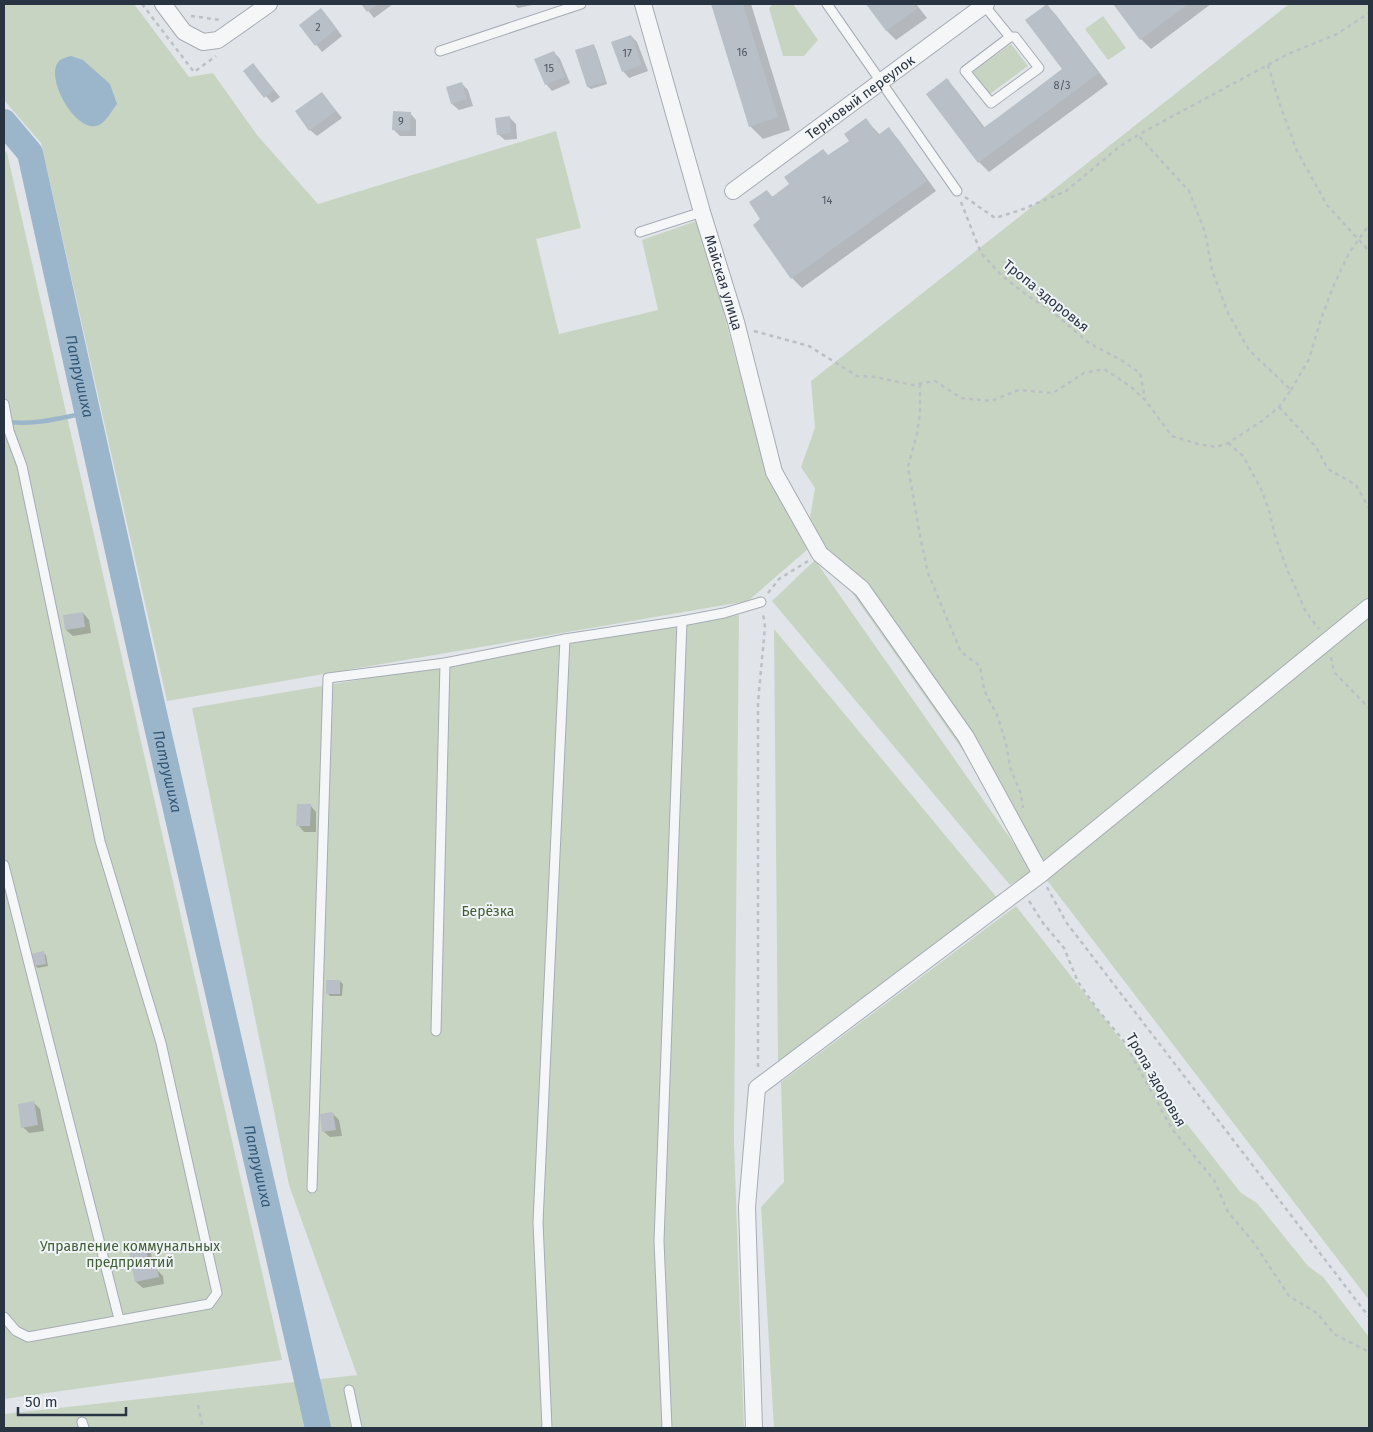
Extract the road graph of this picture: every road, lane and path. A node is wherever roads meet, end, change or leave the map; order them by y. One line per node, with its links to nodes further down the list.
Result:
1 (142, 4): 14 (path)
2 (163, 4): 3 (street)
3 (269, 4)
4 (581, 4): 12 (lane)
5 (643, 4): 19 (street, Майская улица)
6 (826, 4): 15 (lane)
7 (985, 4): 11 (lane); 15 (street, Терновый переулок)
8 (1369, 13): 13 (path)
9 (190, 15): 10 (path)
10 (229, 22)
11 (1010, 37): 11 (lane)
12 (440, 52)
13 (1268, 65): 16 (path); 22 (path)
14 (194, 72)
15 (880, 80): 17 (street, Терновый переулок); 18 (lane)
16 (1138, 134): 18 (path); 26 (path)
17 (732, 191)
18 (957, 191): 27 (path, Тропа здоровья)
19 (702, 212): 21 (lane); 24 (street, Майская улица)
20 (1369, 226): 22 (path, Тропа здоровья)
21 (640, 232)
22 (1359, 240): 23 (path); 26 (path, Тропа здоровья)
23 (1369, 251)
24 (737, 328): 25 (path, Тропа здоровья); 33 (street, Майская улица)
25 (920, 384): 27 (path, Тропа здоровья); 41 (path)
26 (1291, 390): 29 (path, Тропа здоровья)
27 (1145, 400): 31 (path, Тропа здоровья)
28 (4, 404): 30 (lane)
29 (1279, 407): 31 (path, Тропа здоровья); 32 (path)
30 (6, 432): 50 (lane)
31 (1228, 443): 38 (path)
32 (1369, 508)
33 (820, 554): 34 (path); 43 (street)
34 (761, 602): 36 (lane); 46 (path)
35 (1369, 607): 38 (street)
36 (682, 621): 37 (lane); 57 (lane)
37 (565, 639): 39 (lane); 56 (lane)
38 (1328, 641): 40 (path); 43 (street)
39 (445, 663): 45 (lane); 47 (lane)
40 (1369, 708)
41 (1024, 810)
42 (4, 865): 50 (lane)
43 (1041, 874): 44 (street); 49 (path)
44 (1022, 889): 46 (street); 51 (path, Тропа здоровья)
45 (436, 1030)
46 (757, 1088): 58 (street)
47 (312, 1188)
48 (4, 1317): 50 (lane)
49 (1369, 1317)
50 (119, 1319)
51 (1369, 1352)
52 (349, 1390): 55 (lane)
53 (198, 1405): 54 (path)
54 (203, 1428)
55 (357, 1428)
56 (548, 1428)
57 (667, 1428)
58 (754, 1428)

